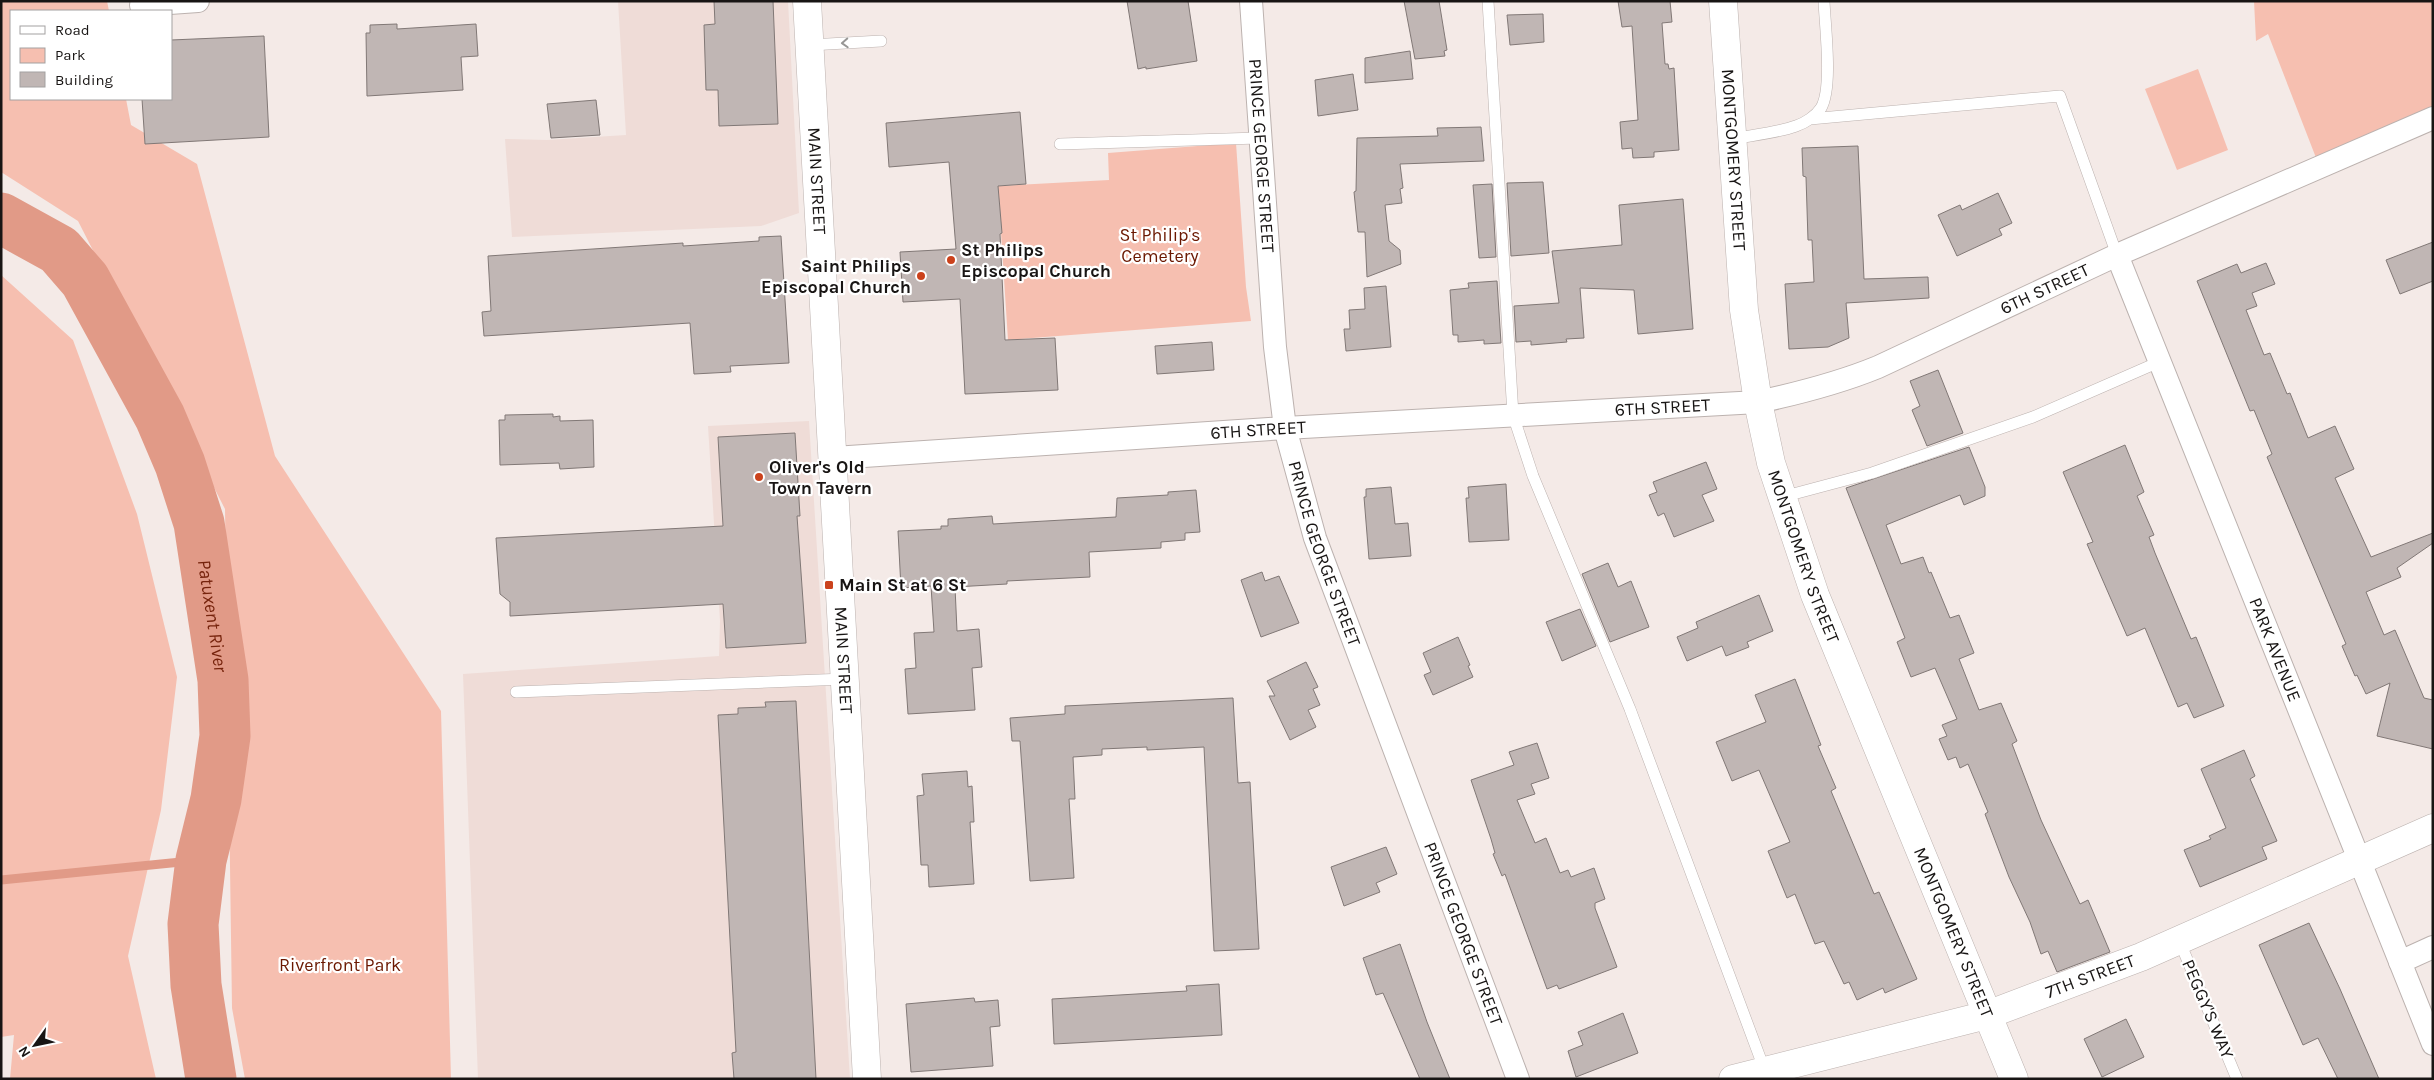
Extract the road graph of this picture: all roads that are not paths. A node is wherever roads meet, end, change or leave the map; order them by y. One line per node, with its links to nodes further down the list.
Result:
1 (198, 1): 7 (street)
2 (807, 1): 9 (street, MAIN STREET)
3 (1251, 1): 12 (street, PRINCE GEORGE STREET)
4 (1488, 1): 18 (lane)
5 (1723, 1): 13 (street, MONTGOMERY STREET)
6 (1824, 1): 11 (lane)
7 (141, 4)
8 (880, 41): 9 (lane, one-way to 9)
9 (810, 45): 20 (street, MAIN STREET)
10 (2433, 118): 15 (street, 6TH STREET)
11 (1810, 119): 13 (lane); 15 (lane)
12 (1259, 138): 14 (lane); 19 (street, PRINCE GEORGE STREET)
13 (1732, 139): 17 (street, MONTGOMERY STREET)
14 (1060, 144)
15 (2117, 255): 16 (street, PARK AVENUE); 17 (street, 6TH STREET)
16 (2159, 362): 21 (lane); 25 (street, PARK AVENUE)
17 (1758, 402): 18 (street, 6TH STREET); 21 (street, MONTGOMERY STREET)
18 (1514, 416): 19 (street, 6TH STREET); 31 (lane)
19 (1285, 428): 20 (street, 6TH STREET); 33 (street, PRINCE GEORGE STREET)
20 (834, 458): 22 (street, MAIN STREET)
21 (1781, 497): 29 (street, MONTGOMERY STREET)
22 (845, 679): 23 (lane); 32 (street, MAIN STREET)
23 (516, 692)
24 (2433, 828): 25 (street, 7TH STREET)
25 (2360, 860): 26 (street, 7TH STREET); 28 (street, PARK AVENUE)
26 (2179, 940): 29 (street, 7TH STREET); 36 (lane, PEGGY'S WAY)
27 (2433, 947): 28 (street)
28 (2400, 962): 30 (street, PARK AVENUE)
29 (1988, 1015): 31 (street, 7TH STREET); 35 (street, MONTGOMERY STREET)
30 (2433, 1044)
31 (1765, 1070): 34 (street, 7TH STREET)
32 (867, 1079)
33 (1518, 1079)
34 (1733, 1079)
35 (2014, 1079)
36 (2237, 1079)

